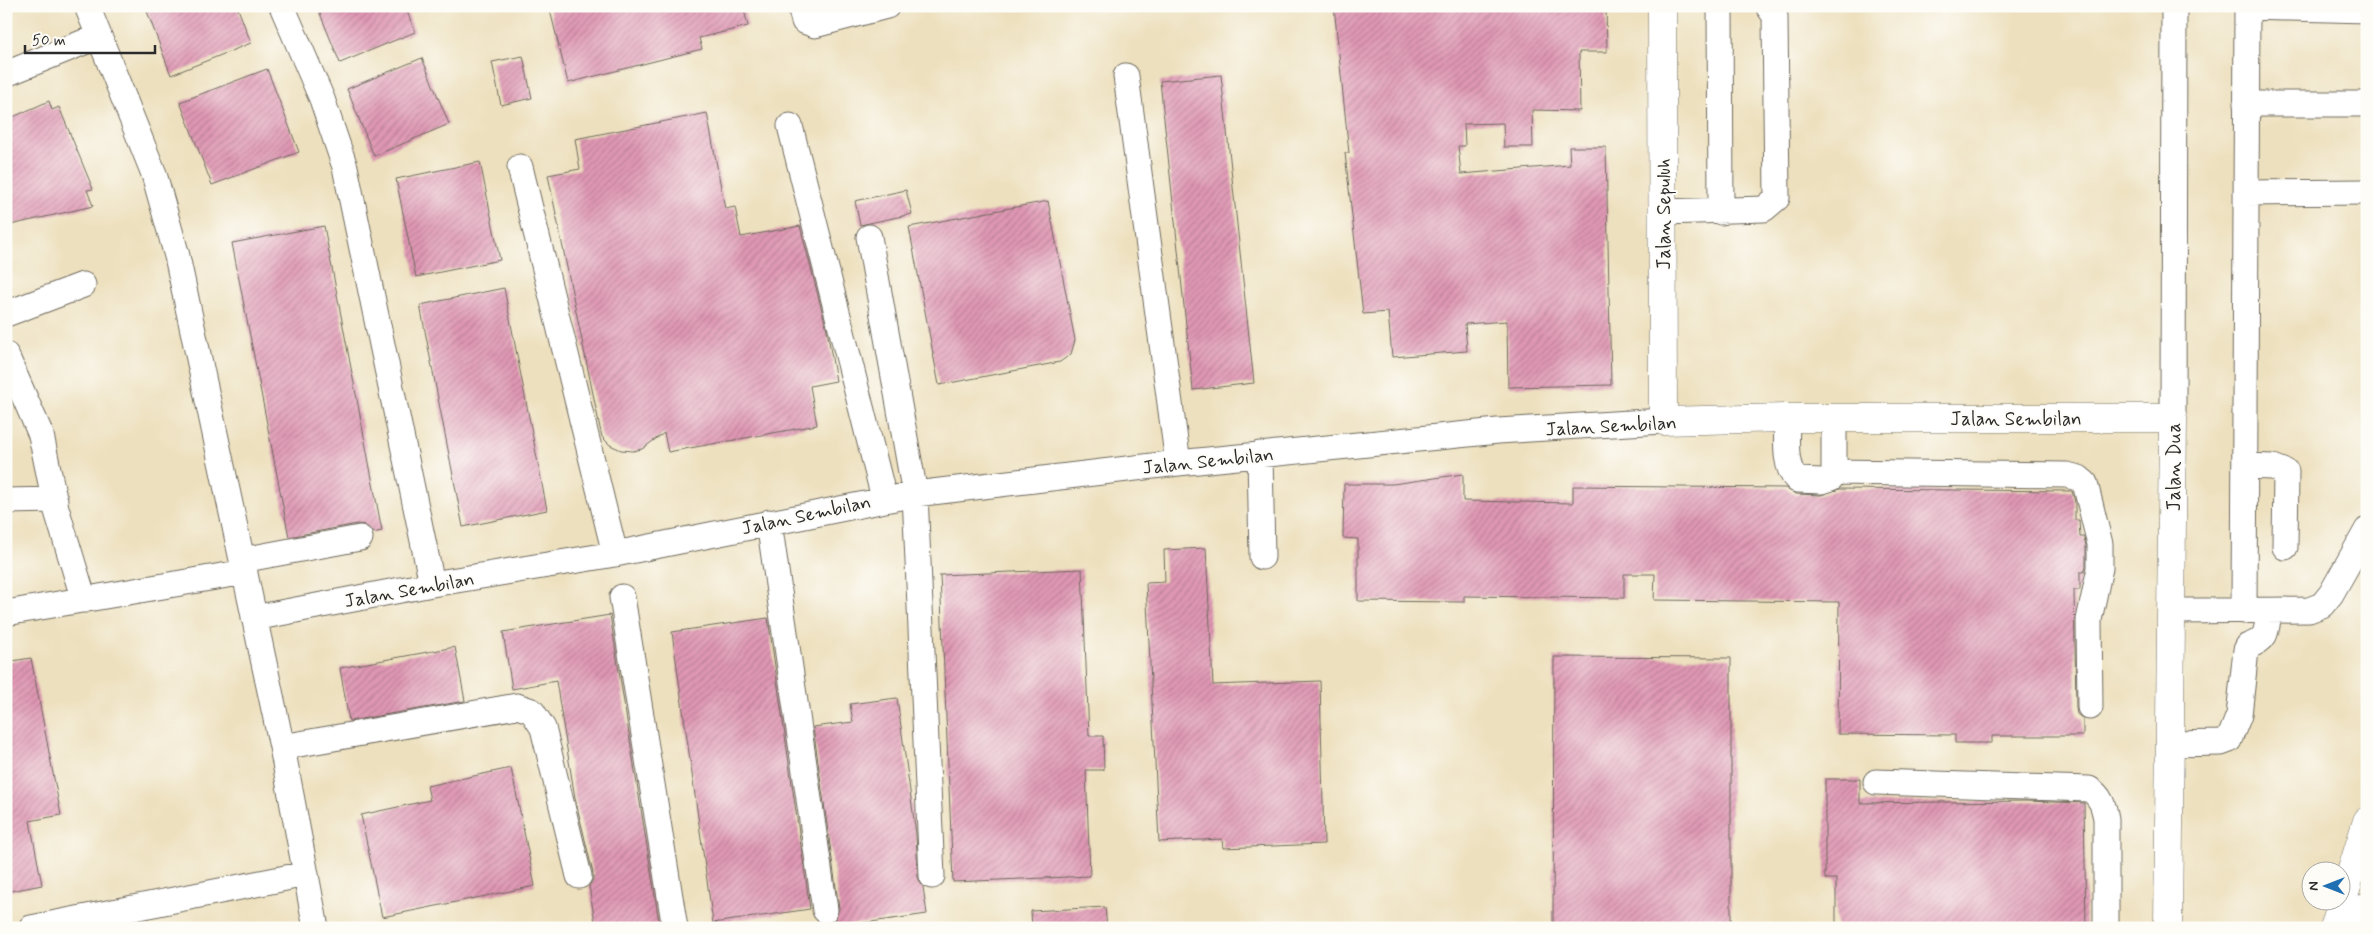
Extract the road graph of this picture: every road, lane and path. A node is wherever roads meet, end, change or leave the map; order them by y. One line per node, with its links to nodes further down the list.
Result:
1 (87, 6): 12 (street)
2 (282, 6): 47 (street)
3 (800, 6): 4 (street)
4 (887, 6)
5 (1662, 6): 21 (main road, Jalan Sepuluh)
6 (1720, 6): 22 (street)
7 (1768, 6): 22 (street)
8 (2174, 6): 30 (street, Jalan Dua)
9 (2247, 7): 10 (street); 15 (street)
10 (2332, 8): 11 (street)
11 (2367, 10)
12 (99, 36): 13 (street); 46 (street)
13 (6, 74)
14 (1126, 76): 33 (street)
15 (2246, 104): 16 (street); 20 (street)
16 (2367, 104)
17 (790, 126): 37 (street)
18 (520, 167): 44 (street)
19 (2367, 192): 20 (street)
20 (2246, 193): 34 (street)
21 (1663, 212): 22 (street); 31 (main road, Jalan Sepuluh)
22 (1721, 212)
23 (869, 237): 36 (street)
24 (83, 285): 25 (street)
25 (6, 314)
26 (6, 356): 27 (street)
27 (14, 392): 38 (street)
28 (1787, 418): 29 (main road, Jalan Sembilan); 31 (main road, Jalan Sembilan); 35 (street)
29 (1834, 418): 30 (main road, Jalan Sembilan); 35 (street)
30 (2173, 418): 50 (main road, Jalan Dua)
31 (1663, 421): 32 (street, Jalan Sembilan)
32 (1260, 454): 33 (street, Jalan Sembilan); 45 (street)
33 (1178, 463): 36 (street, Jalan Sembilan)
34 (2245, 466): 43 (street); 51 (street)
35 (1834, 472): 54 (street)
36 (915, 494): 37 (street, Jalan Sembilan); 61 (street)
37 (884, 498): 40 (street, Jalan Sembilan)
38 (54, 500): 39 (street); 49 (street)
39 (6, 501)
40 (769, 522): 44 (street, Jalan Sembilan); 63 (street)
41 (2367, 530): 51 (street)
42 (360, 538): 46 (street)
43 (2285, 547)
44 (615, 554): 47 (street, Jalan Sembilan)
45 (1262, 557)
46 (243, 566): 49 (street); 53 (street)
47 (432, 584): 53 (street, Jalan Sembilan)
48 (622, 597): 66 (street)
49 (84, 600): 52 (street)
50 (2172, 611): 51 (street); 55 (main road, Jalan Dua)
51 (2257, 611): 55 (street)
52 (6, 613)
53 (254, 618): 56 (street)
54 (2090, 707)
55 (2170, 744): 68 (main road, Jalan Dua)
56 (282, 746): 59 (street); 60 (street)
57 (1876, 782): 67 (street)
58 (2367, 820): 69 (main road)
59 (306, 874): 64 (street); 65 (street)
60 (579, 876)
61 (932, 876)
62 (2367, 907): 70 (main road)
63 (825, 910)
64 (31, 928)
65 (316, 928)
66 (675, 928)
67 (2106, 928)
68 (2168, 928)
69 (2334, 928)
70 (2361, 928)

